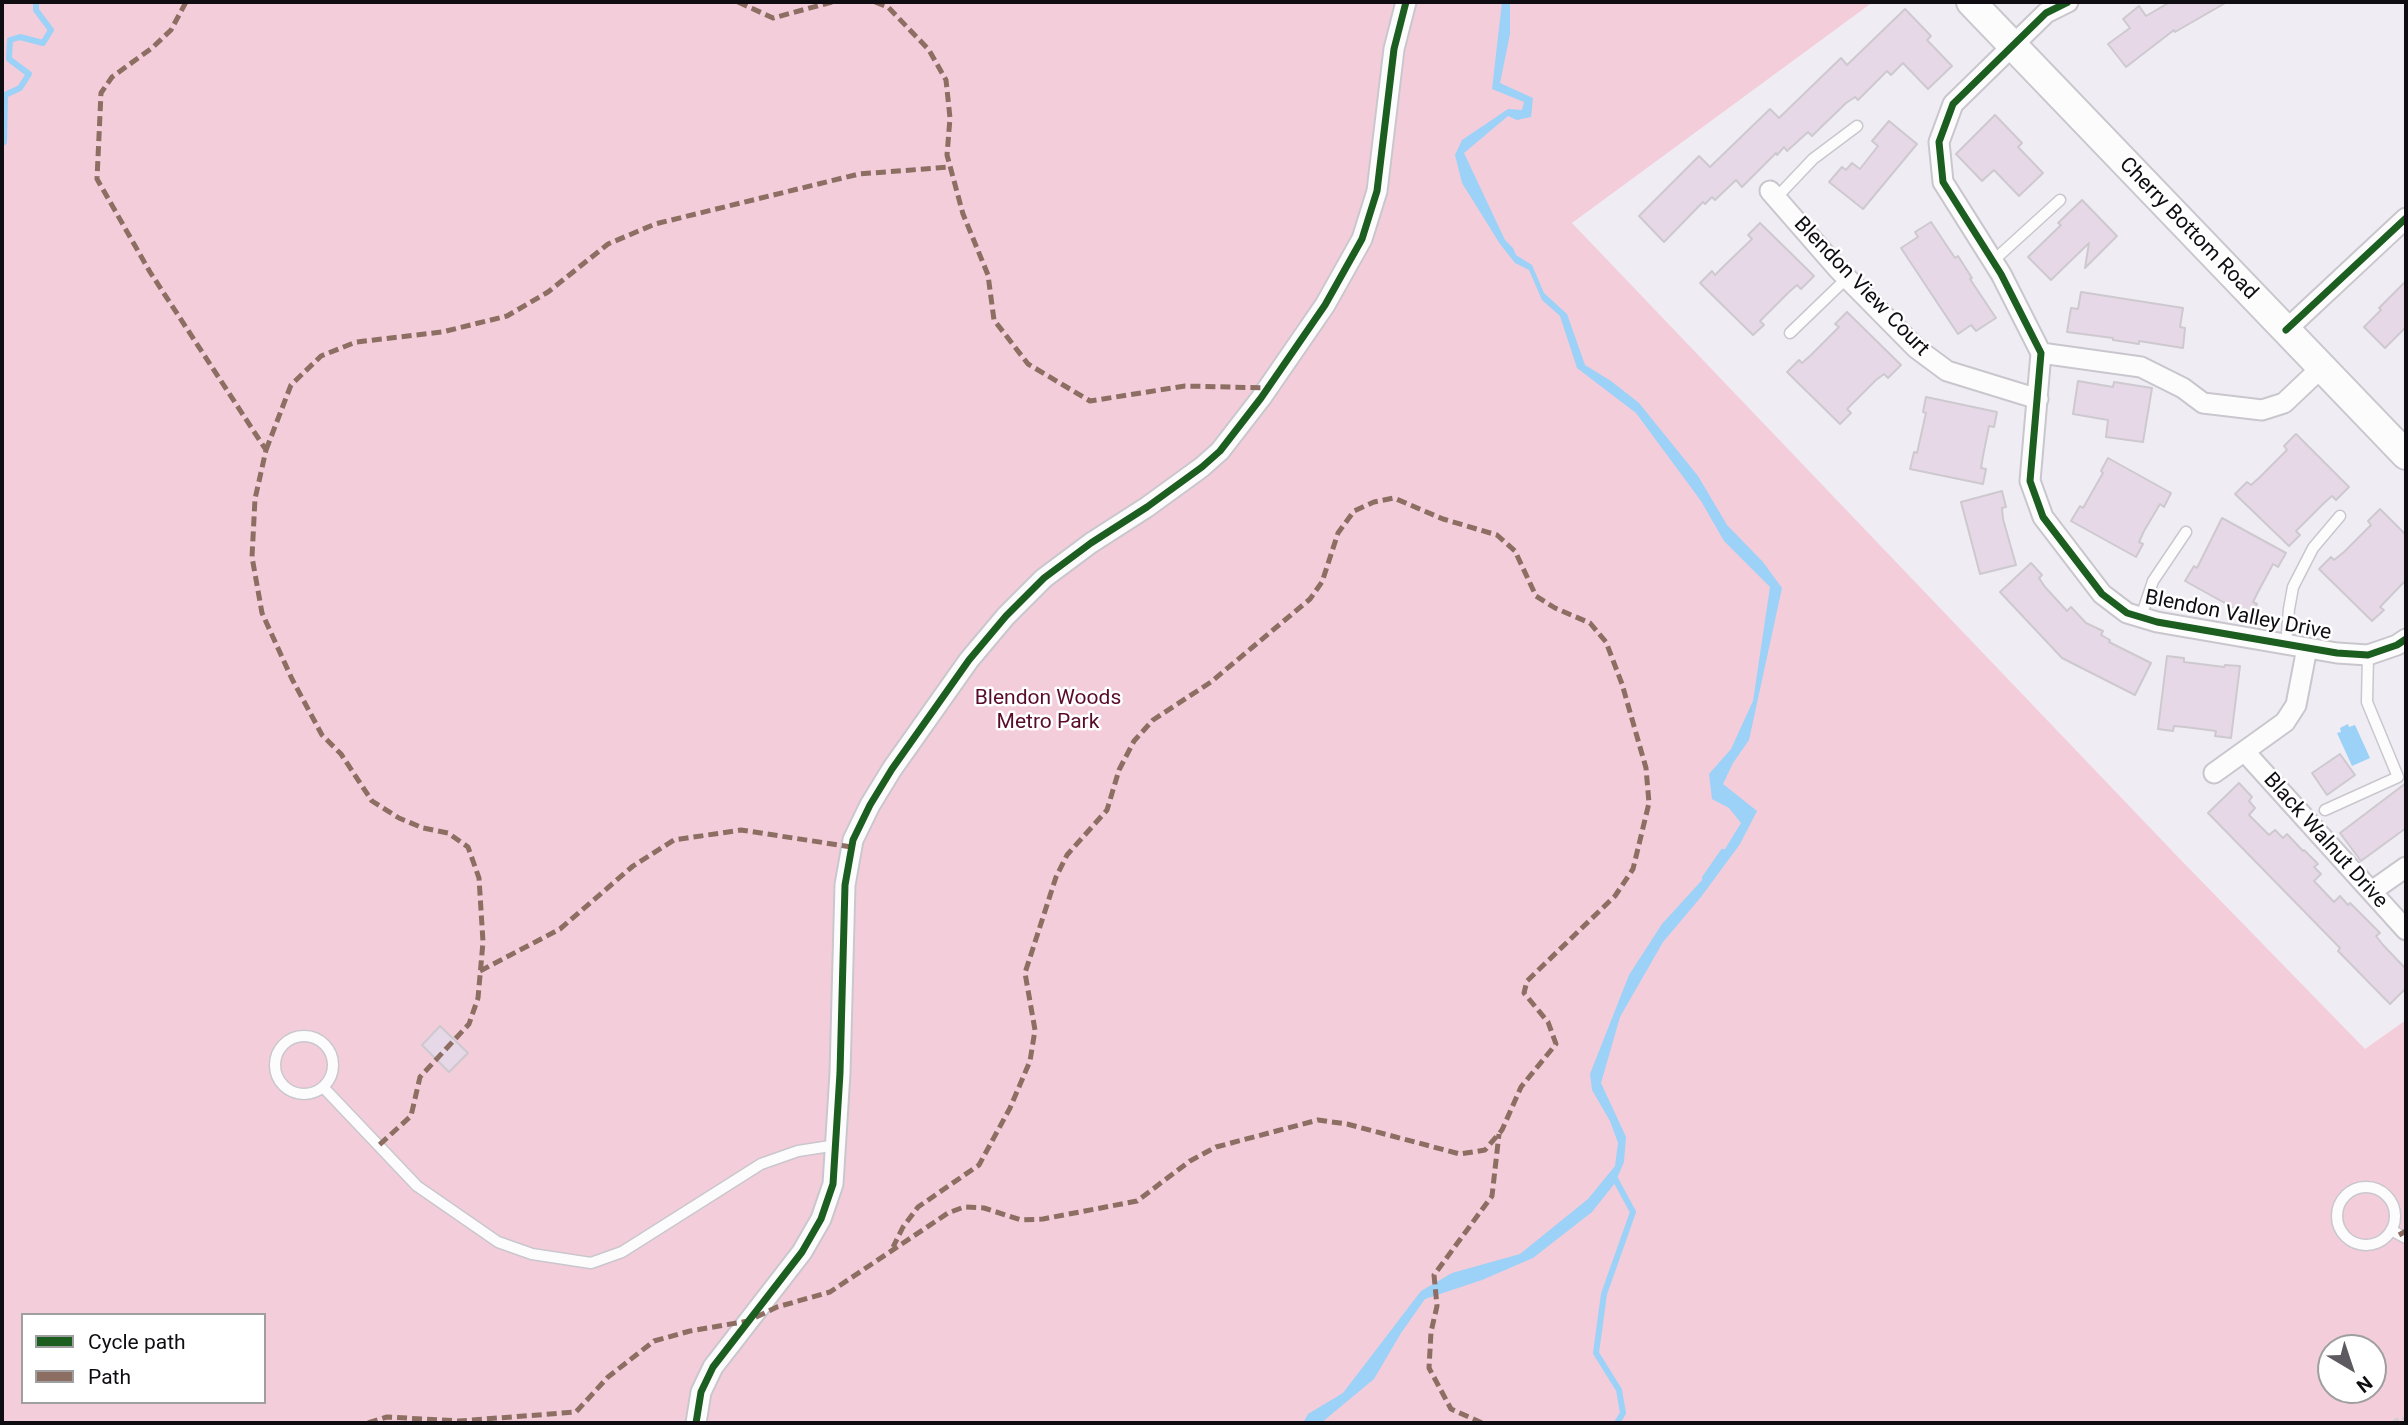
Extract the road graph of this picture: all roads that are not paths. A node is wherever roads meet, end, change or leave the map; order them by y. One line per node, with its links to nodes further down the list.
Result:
1 (1406, 2): 31 (street)
2 (1970, 2): 4 (main road, Cherry Bottom Road)
3 (2068, 2): 4 (street)
4 (2012, 45): 9 (street); 11 (main road, Cherry Bottom Road)
5 (1857, 126): 6 (lane)
6 (1773, 194): 10 (street, Blendon View Court)
7 (2060, 200): 9 (lane)
8 (2406, 218): 11 (street)
9 (1993, 261): 13 (street)
10 (1847, 278): 12 (lane); 15 (street, Blendon View Court)
11 (2287, 330): 14 (main road, Cherry Bottom Road)
12 (1790, 333)
13 (2041, 353): 14 (street); 15 (street, Blendon Valley Drive)
14 (2322, 367): 16 (main road, Cherry Bottom Road)
15 (2038, 399): 19 (street, Blendon Valley Drive)
16 (2406, 455)
17 (2340, 516): 21 (lane)
18 (2186, 533): 19 (lane)
19 (2141, 617): 21 (street, Blendon Valley Drive)
20 (2406, 639): 23 (street, Blendon Valley Drive)
21 (2286, 644): 22 (street, Blendon Valley Drive)
22 (2307, 648): 23 (street, Blendon Valley Drive); 24 (street)
23 (2368, 655): 26 (lane)
24 (2245, 752): 25 (street); 28 (street, Black Walnut Drive)
25 (2214, 773)
26 (2325, 810)
27 (2406, 867): 28 (street)
28 (2372, 891): 29 (street, Black Walnut Drive)
29 (2406, 930)
30 (323, 1087): 30 (lane); 31 (lane)
31 (837, 1145): 34 (street)
32 (2391, 1230): 32 (lane); 33 (lane)
33 (2406, 1238)
34 (696, 1423)

